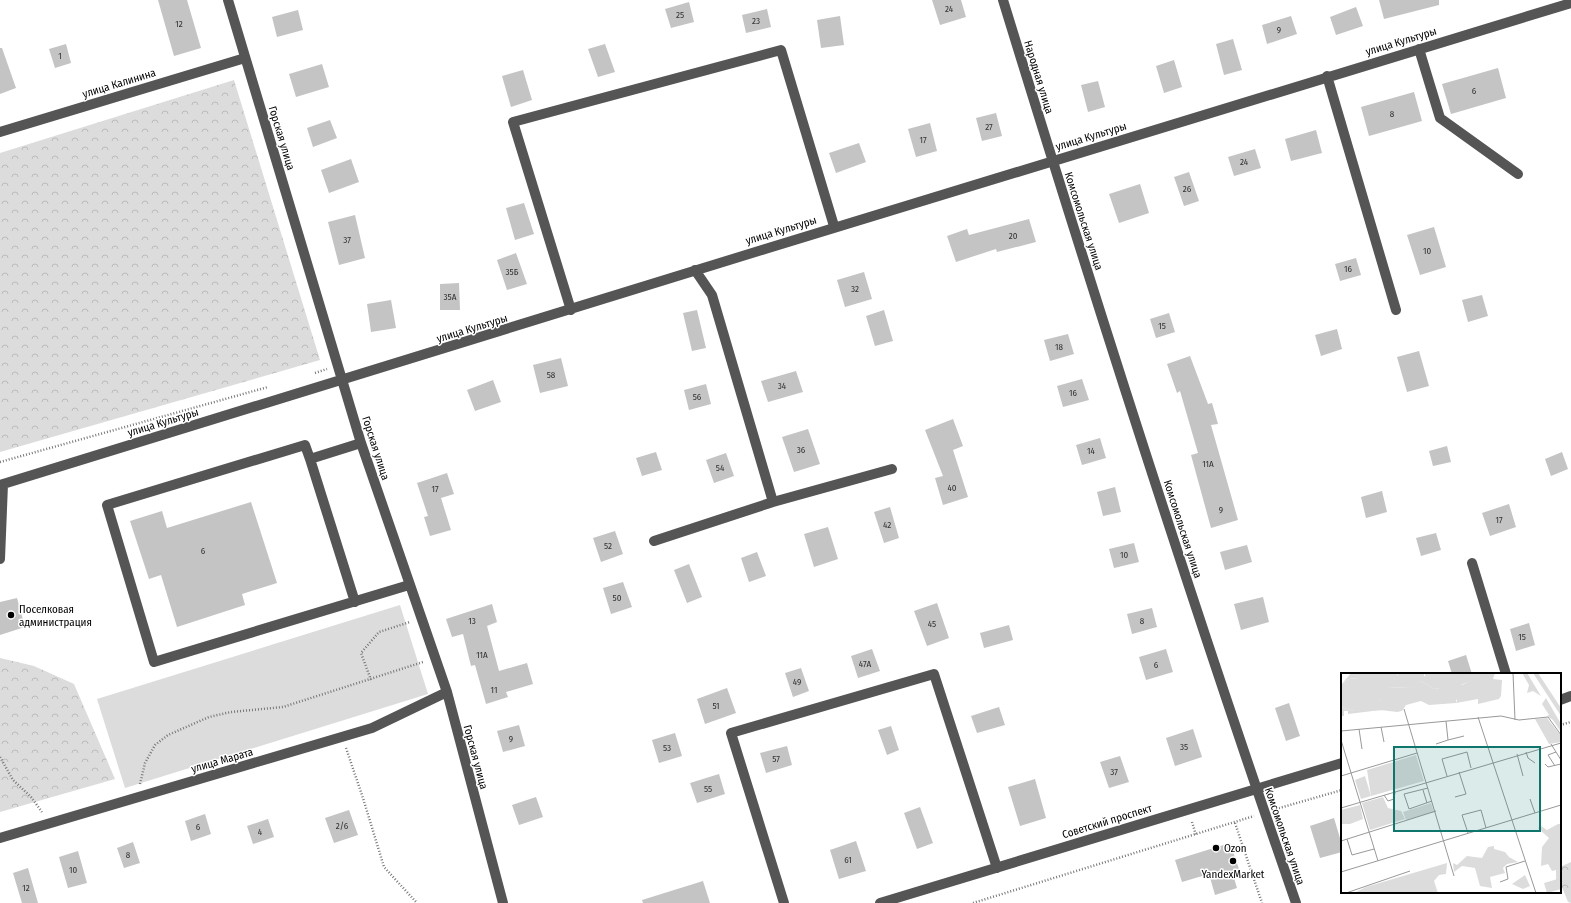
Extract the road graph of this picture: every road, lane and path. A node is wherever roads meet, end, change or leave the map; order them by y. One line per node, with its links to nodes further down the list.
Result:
1 (228, 0): 5 (street, Горская улица)
2 (1003, 0): 8 (street, Народная улица)
3 (1571, 3): 4 (street, улица Культуры)
4 (1419, 49): 6 (street, улица Культуры); 9 (street)
5 (245, 58): 7 (street, улица Калинина); 14 (street, Горская улица)
6 (1327, 76): 8 (street, улица Культуры); 13 (street)
7 (0, 132)
8 (1052, 161): 10 (street, улица Культуры); 41 (street, Комсомольская улица)
9 (1518, 174)
10 (834, 226): 11 (street, улица Культуры); 12 (street)
11 (695, 270): 12 (street, улица Культуры); 23 (street)
12 (572, 310): 16 (street, улица Культуры)
13 (1396, 310)
14 (339, 366): 15 (path); 16 (street, Горская улица)
15 (311, 374)
16 (342, 380): 18 (street, Горская улица); 22 (street, улица Культуры)
17 (270, 387): 20 (path)
18 (361, 443): 19 (street); 27 (street, Горская улица)
19 (310, 459): 28 (street); 28 (street)
20 (0, 462)
21 (892, 469): 23 (street)
22 (2, 484): 25 (street)
23 (773, 502): 24 (street)
24 (654, 541)
25 (0, 559)
26 (1472, 563): 31 (street)
27 (409, 585): 28 (street); 33 (street, Горская улица)
28 (354, 602)
29 (406, 624): 32 (path)
30 (417, 664): 32 (path)
31 (1506, 673)
32 (371, 680): 43 (path)
33 (447, 692): 38 (street, улица Марата); 50 (street, Горская улица)
34 (1571, 696): 35 (street)
35 (1561, 700)
36 (1571, 722): 37 (path)
37 (1561, 725)
38 (342, 737): 43 (street, улица Марата); 49 (path)
39 (0, 758): 45 (path)
40 (1341, 763): 41 (street, Советский проспект)
41 (1256, 788): 44 (street, Комсомольская улица); 48 (street, Советский проспект)
42 (1341, 790): 44 (path)
43 (137, 797): 45 (street, улица Марата)
44 (1264, 813): 46 (path); 55 (street, Комсомольская улица)
45 (49, 823): 47 (street, улица Марата)
46 (1235, 823): 53 (path); 54 (path)
47 (0, 838)
48 (997, 868): 51 (street); 52 (street, Советский проспект)
49 (417, 903)
50 (503, 903)
51 (784, 903)
52 (880, 903)
53 (973, 903)
54 (1262, 903)
55 (1296, 903)

